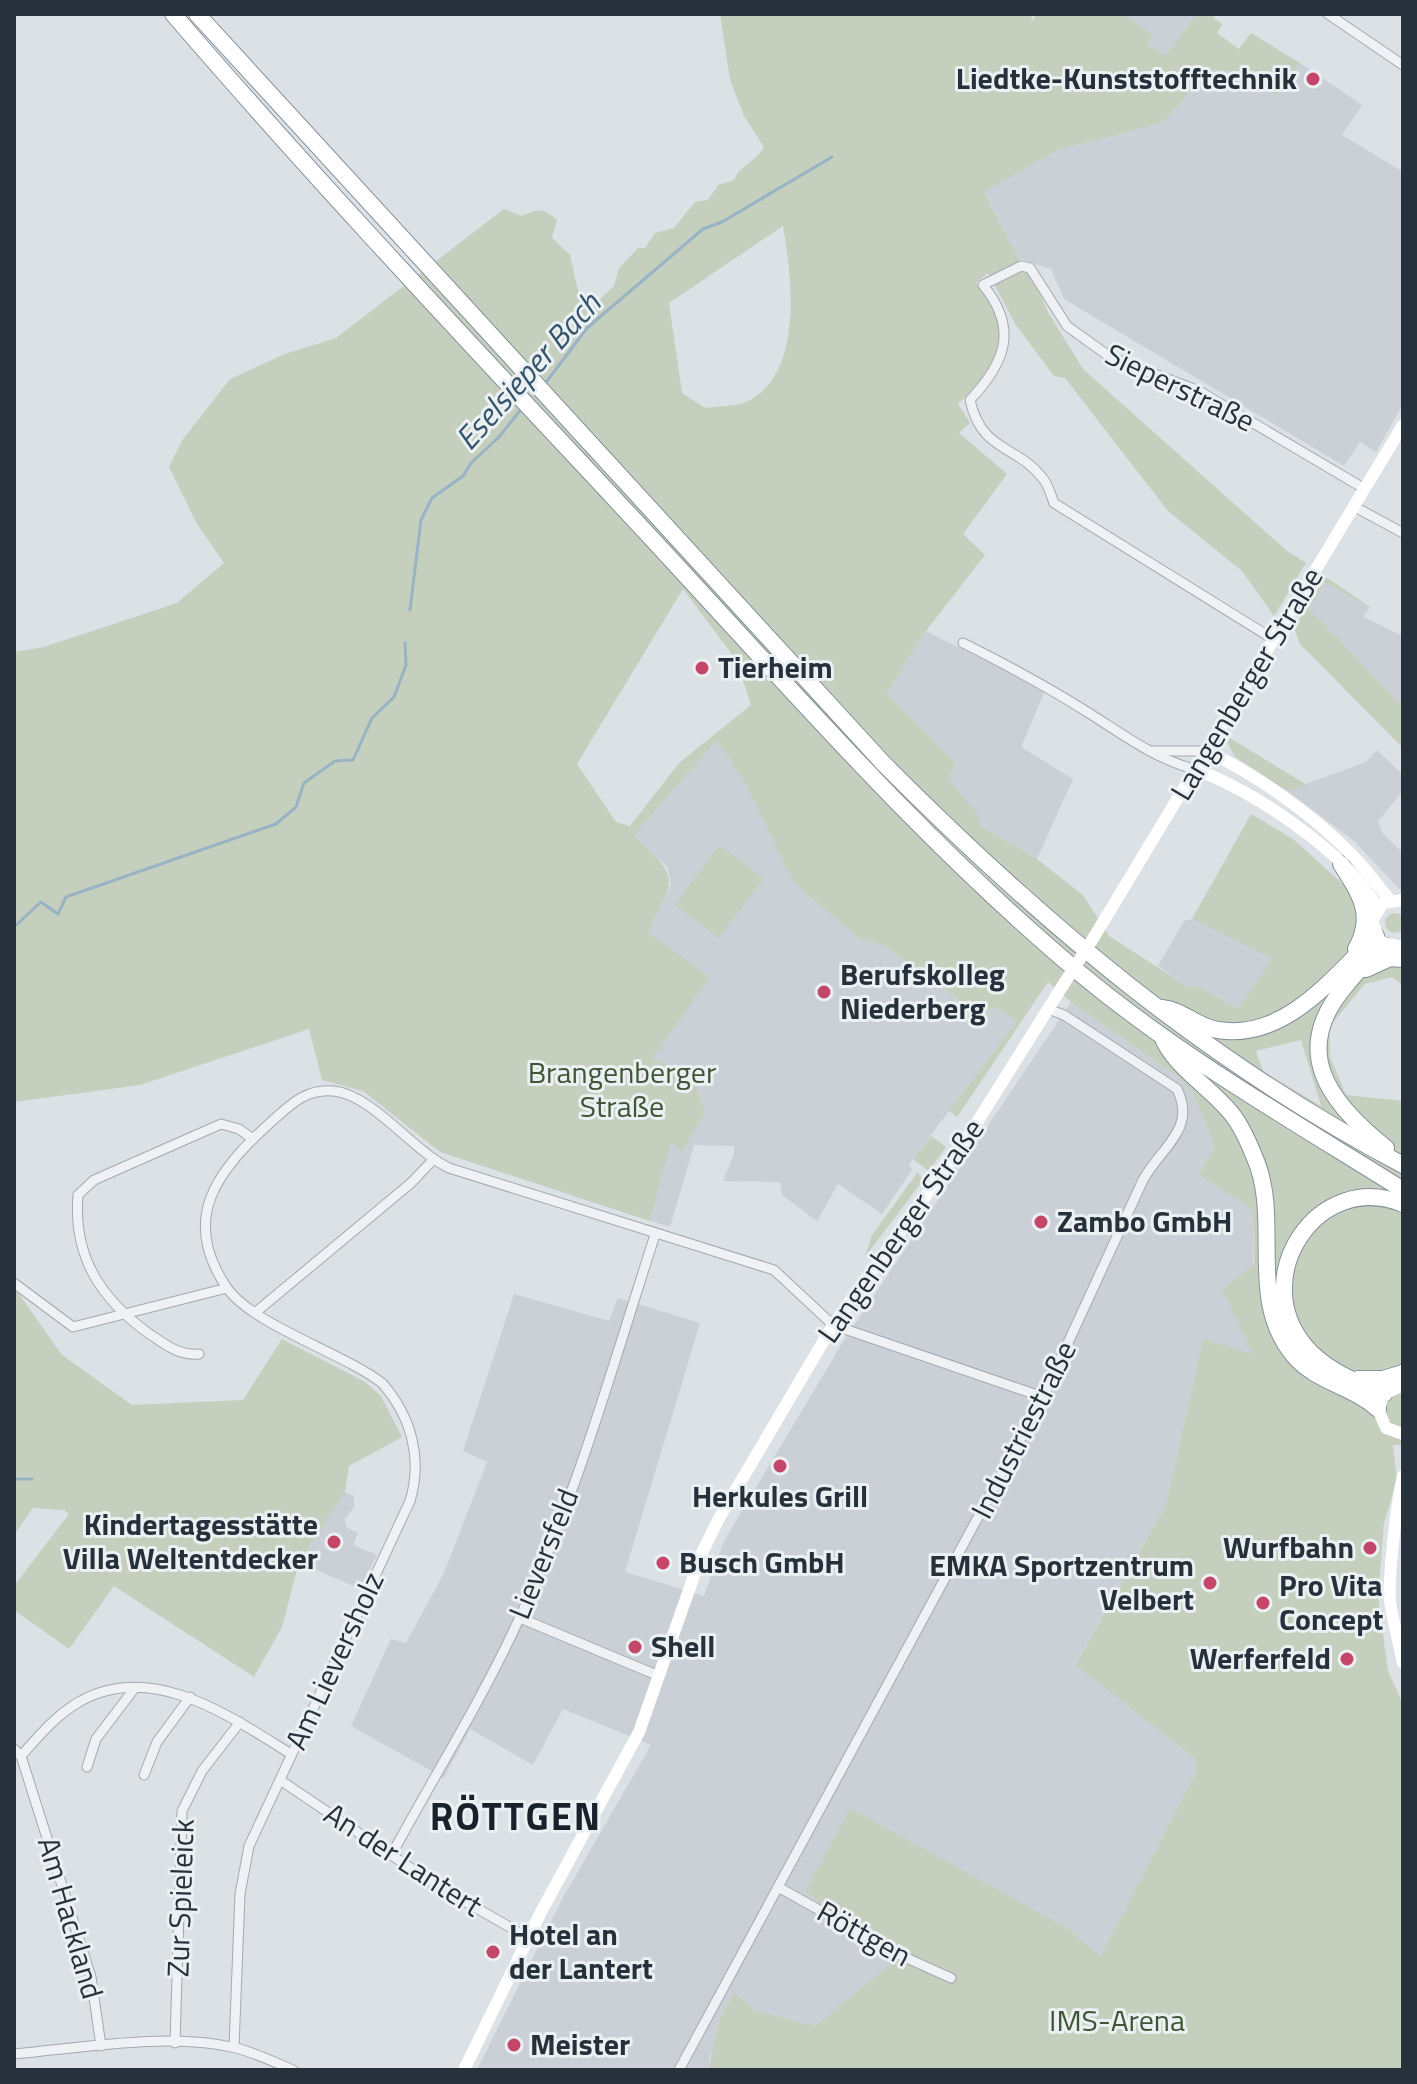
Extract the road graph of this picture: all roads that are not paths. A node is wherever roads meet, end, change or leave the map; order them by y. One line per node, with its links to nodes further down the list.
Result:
1 (173, 14): 23 (highway)
2 (197, 14): 21 (highway)
3 (1328, 14): 4 (street)
4 (1403, 65)
5 (1403, 425): 6 (main road, Langenberger Straße)
6 (1365, 489): 7 (main road, Langenberger Straße); 9 (street, Sieperstraße)
7 (1355, 507): 8 (street); 9 (main road, Langenberger Straße)
8 (1403, 533)
9 (1273, 639): 12 (main road, Langenberger Straße)
10 (963, 643): 11 (street)
11 (1150, 751): 12 (street); 13 (street)
12 (1205, 751): 13 (main road, Langenberger Straße); 15 (main road)
13 (1194, 769): 14 (main road); 22 (main road, Langenberger Straße, bridge)
14 (1341, 864): 16 (main road); 19 (highway)
15 (1396, 900): 16 (main road)
16 (1378, 908): 17 (main road)
17 (1388, 943): 19 (highway); 20 (highway)
18 (1403, 959): 20 (highway)
19 (1351, 960): 21 (highway)
20 (1347, 985): 26 (highway)
21 (1152, 1007): 26 (highway)
22 (1048, 1009): 34 (main road, Langenberger Straße); 39 (street, Industriestraße)
23 (1162, 1036): 27 (highway); 40 (highway)
24 (253, 1139): 25 (street); 31 (street); 33 (street)
25 (433, 1160): 29 (street); 32 (street)
26 (1403, 1163)
27 (1403, 1190)
28 (1403, 1204): 37 (highway)
29 (655, 1235): 34 (street); 44 (street, Lieversfeld)
30 (14, 1283): 33 (street)
31 (227, 1288): 32 (street, Am Lieversholz); 33 (street)
32 (256, 1312): 51 (street, Am Lieversholz)
33 (122, 1314): 35 (street)
34 (833, 1325): 39 (street); 46 (main road, Langenberger Straße)
35 (199, 1354)
36 (1403, 1373): 37 (highway)
37 (1352, 1380): 40 (highway)
38 (1403, 1385): 40 (main road)
39 (1043, 1397): 56 (street, Industriestraße)
40 (1381, 1401): 41 (main road)
41 (1402, 1436)
42 (1403, 1476): 43 (main road)
43 (1400, 1511): 45 (main road)
44 (520, 1618): 46 (street); 55 (street, Lieversfeld)
45 (1403, 1663)
46 (659, 1676): 57 (main road, Langenberger Straße)
47 (134, 1689): 48 (street); 50 (street); 52 (street)
48 (190, 1697): 49 (street); 53 (street)
49 (240, 1722): 51 (street); 59 (street, Zur Spieleick)
50 (17, 1753): 60 (street, Am Hackland)
51 (291, 1754): 54 (street, Am Lieversholz)
52 (87, 1767)
53 (144, 1775)
54 (280, 1780): 55 (street, An der Lantert); 61 (street, Am Lieversholz)
55 (392, 1854): 57 (street, An der Lantert)
56 (778, 1887): 58 (street, Röttgen); 66 (street, Industriestraße)
57 (527, 1937): 65 (main road, Langenberger Straße)
58 (951, 1978)
59 (175, 2043): 60 (street); 61 (street)
60 (101, 2046): 62 (street)
61 (234, 2047): 63 (street)
62 (14, 2054)
63 (280, 2067): 64 (street)
64 (293, 2070)
65 (464, 2070)
66 (679, 2070)

